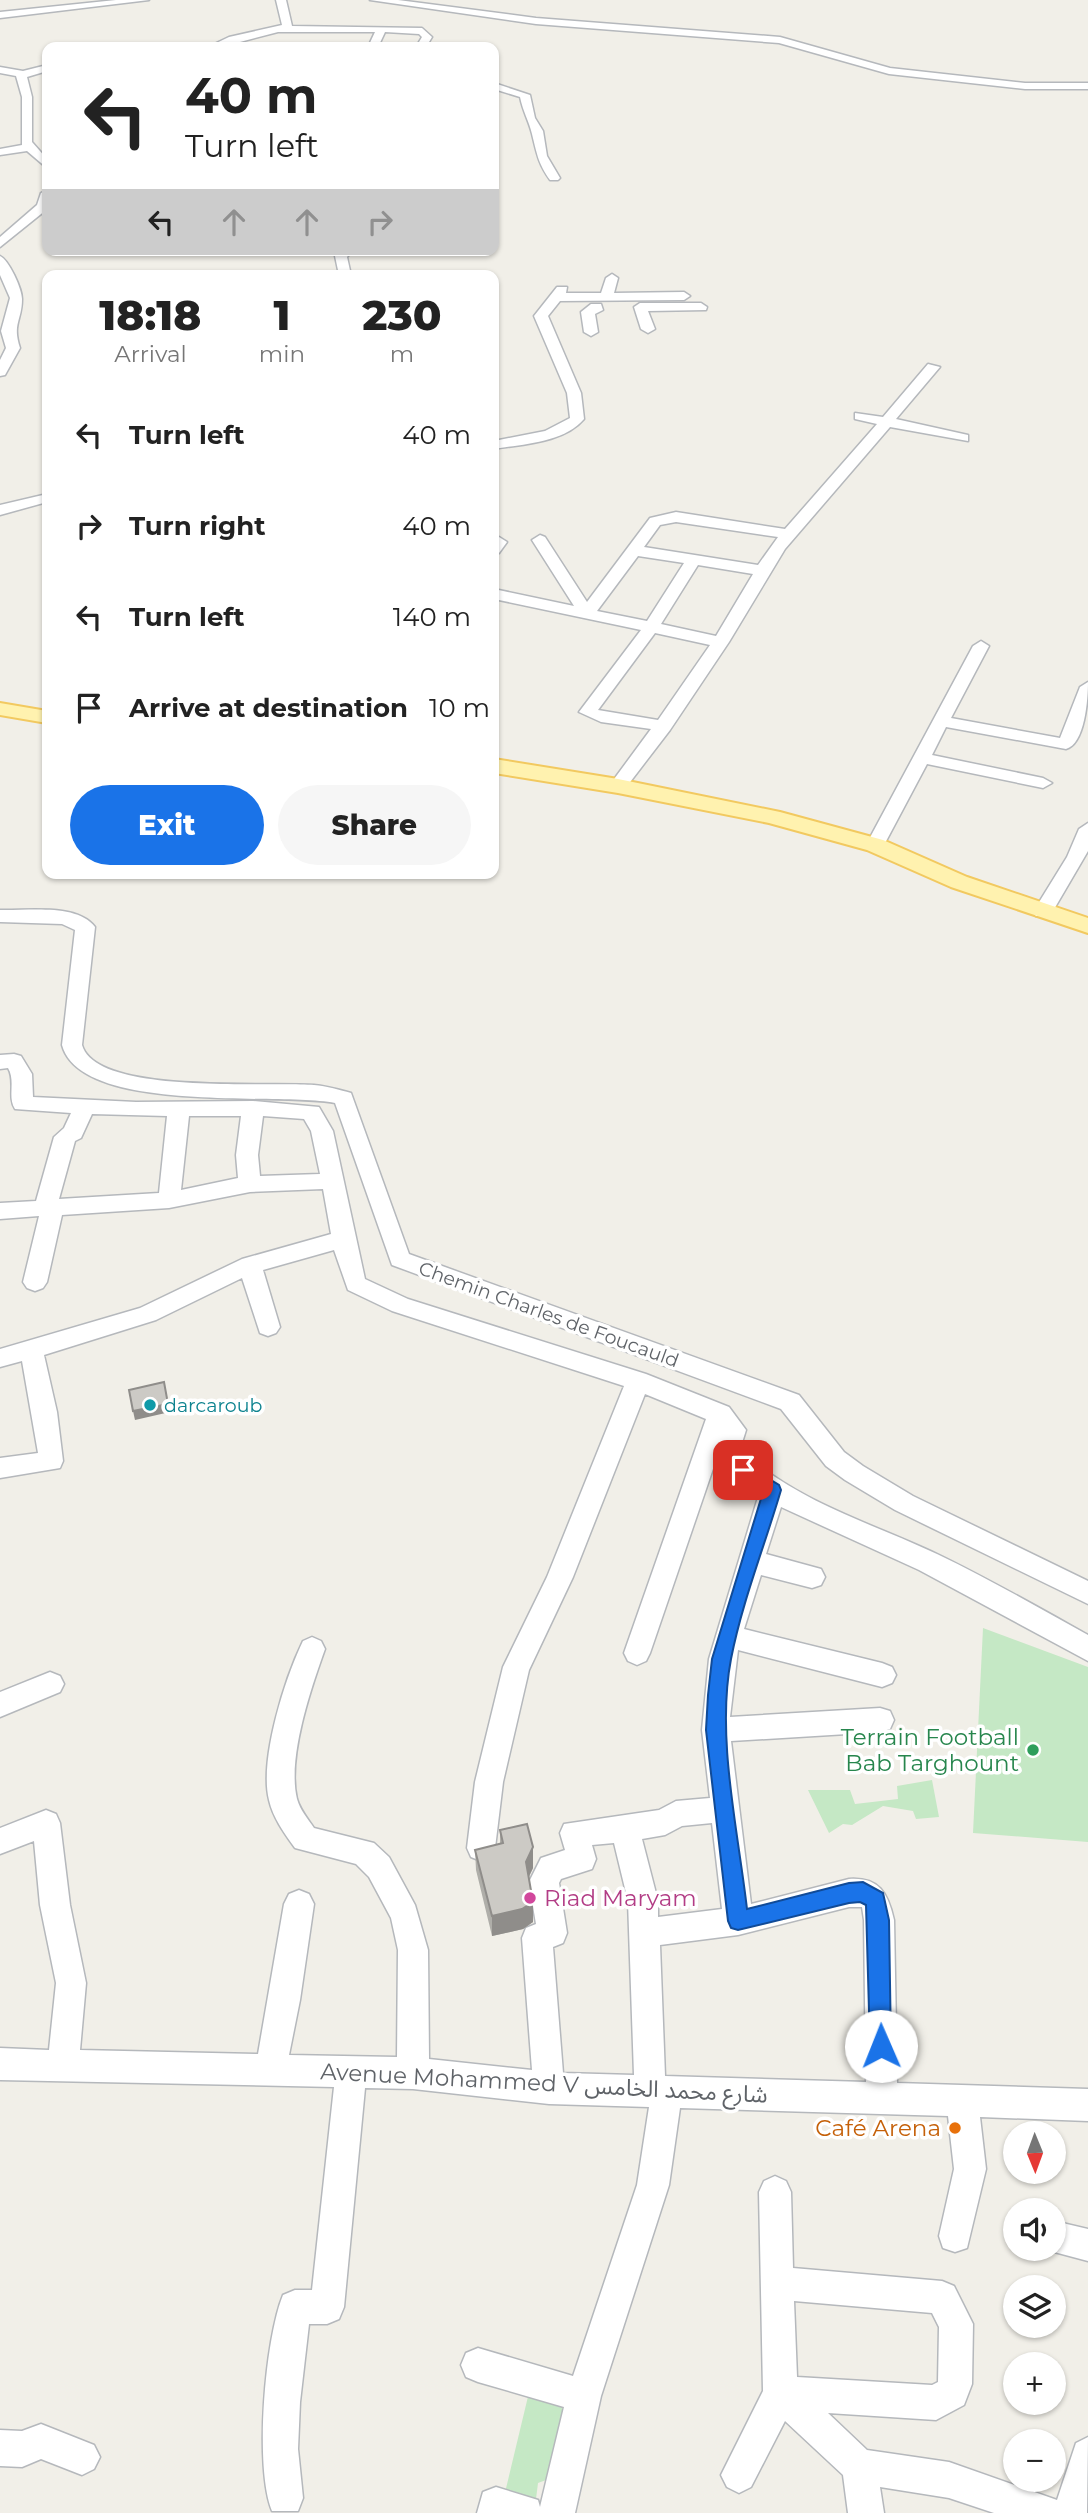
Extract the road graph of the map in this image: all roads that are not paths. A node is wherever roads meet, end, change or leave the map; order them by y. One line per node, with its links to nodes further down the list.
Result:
1 (7, 0): 5 (street)
2 (144, 0): 5 (street)
3 (281, 0): 8 (street)
4 (375, 0): 17 (street)
5 (14, 13): 6 (street)
6 (0, 15)
7 (324, 28): 8 (street); 9 (street); 11 (street)
8 (275, 29): 10 (street)
9 (381, 29): 12 (street); 13 (street)
10 (226, 42)
11 (324, 42)
12 (375, 42)
13 (424, 42)
14 (42, 69): 16 (street)
15 (0, 70): 16 (street)
16 (21, 74): 19 (street)
17 (1088, 86)
18 (499, 87): 22 (street)
19 (30, 147): 20 (street); 21 (street)
20 (0, 152)
21 (42, 160)
22 (554, 178)
23 (42, 207): 24 (street)
24 (0, 243)
25 (1, 265): 27 (street)
26 (612, 278): 29 (street)
27 (6, 289): 32 (street)
28 (684, 296): 29 (street)
29 (610, 306): 31 (street); 34 (street); 40 (street)
30 (701, 307): 31 (street)
31 (641, 312): 33 (street)
32 (6, 316): 36 (street)
33 (648, 329)
34 (591, 332)
35 (933, 367): 38 (street)
36 (0, 372)
37 (860, 416): 38 (street)
38 (887, 422): 39 (street); 43 (street)
39 (963, 438)
40 (499, 444)
41 (42, 499): 42 (street)
42 (0, 510)
43 (787, 534): 45 (street); 47 (street)
44 (540, 540): 49 (street)
45 (631, 550): 46 (street); 49 (street)
46 (694, 561): 47 (street); 50 (street)
47 (765, 571): 51 (street)
48 (499, 595): 49 (street)
49 (587, 614): 50 (street)
50 (652, 626): 51 (street); 57 (street)
51 (721, 642): 57 (street)
52 (981, 646): 56 (street)
53 (1088, 687): 56 (street)
54 (0, 709): 55 (main road)
55 (42, 716)
56 (942, 721): 58 (street)
57 (664, 726): 61 (street)
58 (923, 758): 60 (street); 63 (street)
59 (499, 767): 61 (main road)
60 (1044, 783)
61 (618, 786): 63 (main road)
62 (1088, 829): 64 (street)
63 (875, 845): 64 (main road)
64 (1043, 912): 66 (main road)
65 (0, 916): 88 (street, Chemin Charles de Foucauld)
66 (1088, 926)
67 (0, 1062): 68 (street)
68 (84, 1107): 69 (street); 74 (street)
69 (179, 1108): 70 (street); 73 (street)
70 (253, 1108): 71 (street); 72 (street)
71 (331, 1181): 72 (street); 76 (street)
72 (250, 1184): 73 (street)
73 (169, 1200): 74 (street)
74 (49, 1209): 75 (street); 78 (street)
75 (0, 1211)
76 (343, 1238): 77 (street); 82 (street)
77 (250, 1265): 79 (street); 80 (street)
78 (35, 1282)
79 (268, 1327)
80 (31, 1350): 81 (street); 84 (street)
81 (0, 1358)
82 (638, 1381): 83 (street); 101 (street)
83 (720, 1414): 85 (street); 92 (street)
84 (0, 1468)
85 (773, 1490): 86 (street); 90 (street)
86 (750, 1561): 87 (street); 89 (street)
87 (812, 1577)
88 (1088, 1593)
89 (728, 1636): 93 (street); 97 (street)
90 (1088, 1649)
91 (312, 1650): 109 (street)
92 (637, 1653)
93 (882, 1675)
94 (50, 1684): 95 (street)
95 (0, 1705)
96 (880, 1720): 97 (street)
97 (716, 1730): 98 (street)
98 (725, 1809): 99 (street); 103 (street)
99 (625, 1829): 104 (street); 110 (street)
100 (0, 1841): 106 (street)
101 (481, 1848)
102 (299, 1904): 107 (street)
103 (738, 1921): 104 (street); 112 (street)
104 (642, 1933): 111 (street)
105 (0, 2064): 106 (street, Avenue Mohammed V شارع محمد الخامس)
106 (63, 2064): 107 (street, Avenue Mohammed V شارع محمد الخامس)
107 (270, 2069): 108 (street, Avenue Mohammed V شارع محمد الخامس)
108 (351, 2072): 109 (street, Avenue Mohammed V شارع محمد الخامس); 128 (street)
109 (413, 2073): 110 (street, Avenue Mohammed V شارع محمد الخامس)
110 (550, 2088): 111 (street, Avenue Mohammed V شارع محمد الخامس)
111 (658, 2091): 112 (street, Avenue Mohammed V شارع محمد الخامس); 122 (street)
112 (882, 2100): 113 (street, Avenue Mohammed V شارع محمد الخامس)
113 (962, 2101): 114 (street, Avenue Mohammed V شارع محمد الخامس); 116 (street)
114 (1088, 2105)
115 (775, 2192): 119 (street)
116 (955, 2236)
117 (1066, 2240): 118 (street)
118 (1088, 2245)
119 (777, 2283): 121 (street); 121 (street)
120 (478, 2365): 122 (street)
121 (780, 2393): 126 (street); 127 (street)
122 (584, 2396): 132 (street)
123 (0, 2448): 125 (street)
124 (1088, 2455): 129 (street)
125 (82, 2457)
126 (859, 2466): 129 (street); 133 (street)
127 (739, 2475)
128 (285, 2498)
129 (1064, 2512)
130 (495, 2513): 131 (street)
131 (525, 2513)
132 (557, 2513)
133 (866, 2513)

